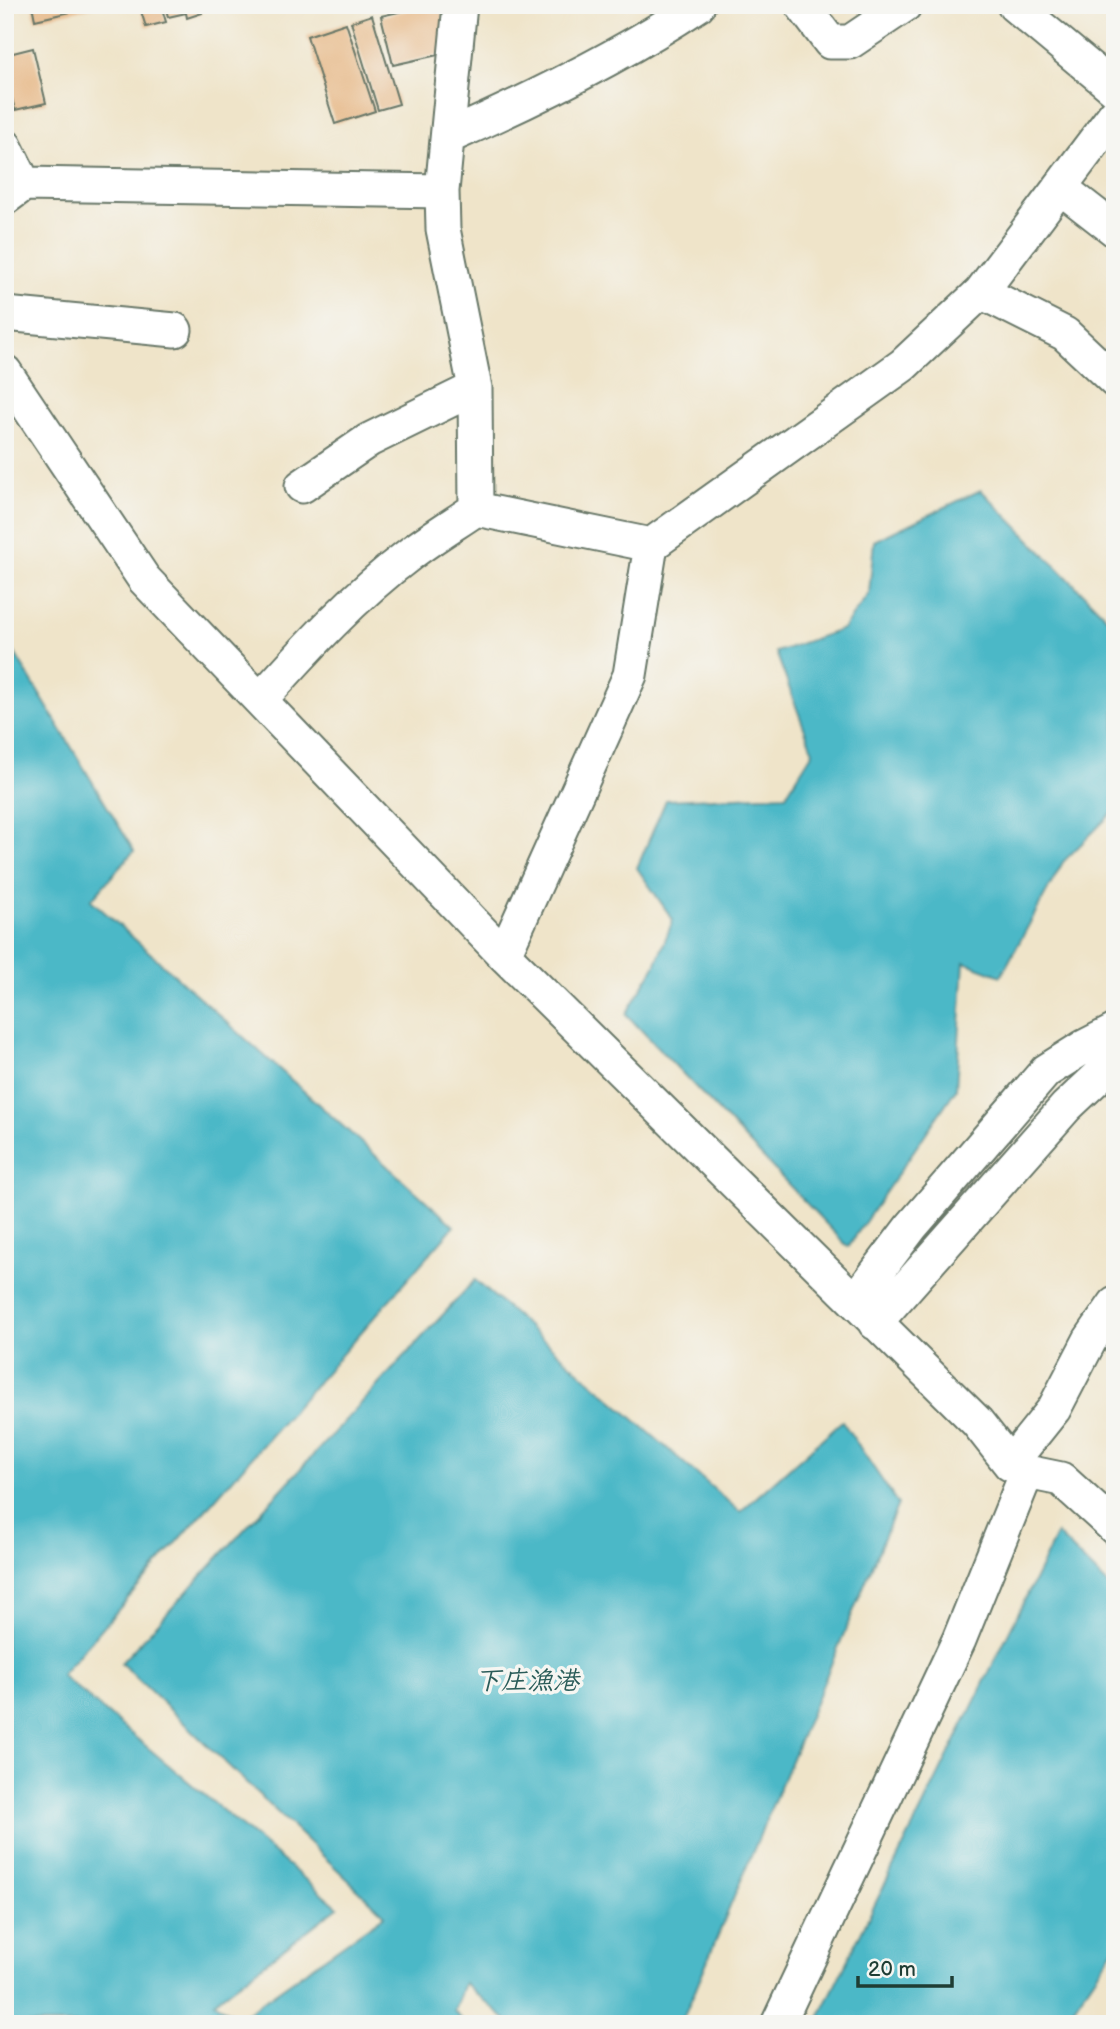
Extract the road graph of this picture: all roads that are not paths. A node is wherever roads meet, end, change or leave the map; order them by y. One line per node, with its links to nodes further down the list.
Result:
1 (460, 5): 8 (street)
2 (698, 5): 8 (street)
3 (802, 5): 4 (street)
4 (905, 5)
5 (1014, 5): 6 (street)
6 (1115, 89)
7 (1115, 114): 10 (street)
8 (448, 137): 12 (street)
9 (5, 146): 11 (street)
10 (1061, 188): 13 (street); 14 (street)
11 (15, 191): 12 (street)
12 (442, 191): 19 (street)
13 (1115, 230)
14 (981, 292): 18 (street); 22 (street)
15 (5, 314): 16 (street)
16 (175, 330)
17 (5, 372): 23 (street)
18 (1115, 381)
19 (475, 388): 20 (street); 21 (street)
20 (302, 486)
21 (476, 509): 22 (street); 23 (street)
22 (651, 545): 24 (street)
23 (260, 699): 24 (street)
24 (504, 955): 28 (street)
25 (1115, 1031): 28 (street)
26 (1115, 1061): 28 (street)
27 (1115, 1304): 29 (street)
28 (865, 1312): 29 (street)
29 (1018, 1468): 30 (street); 31 (street)
30 (1115, 1528)
31 (778, 2024)

